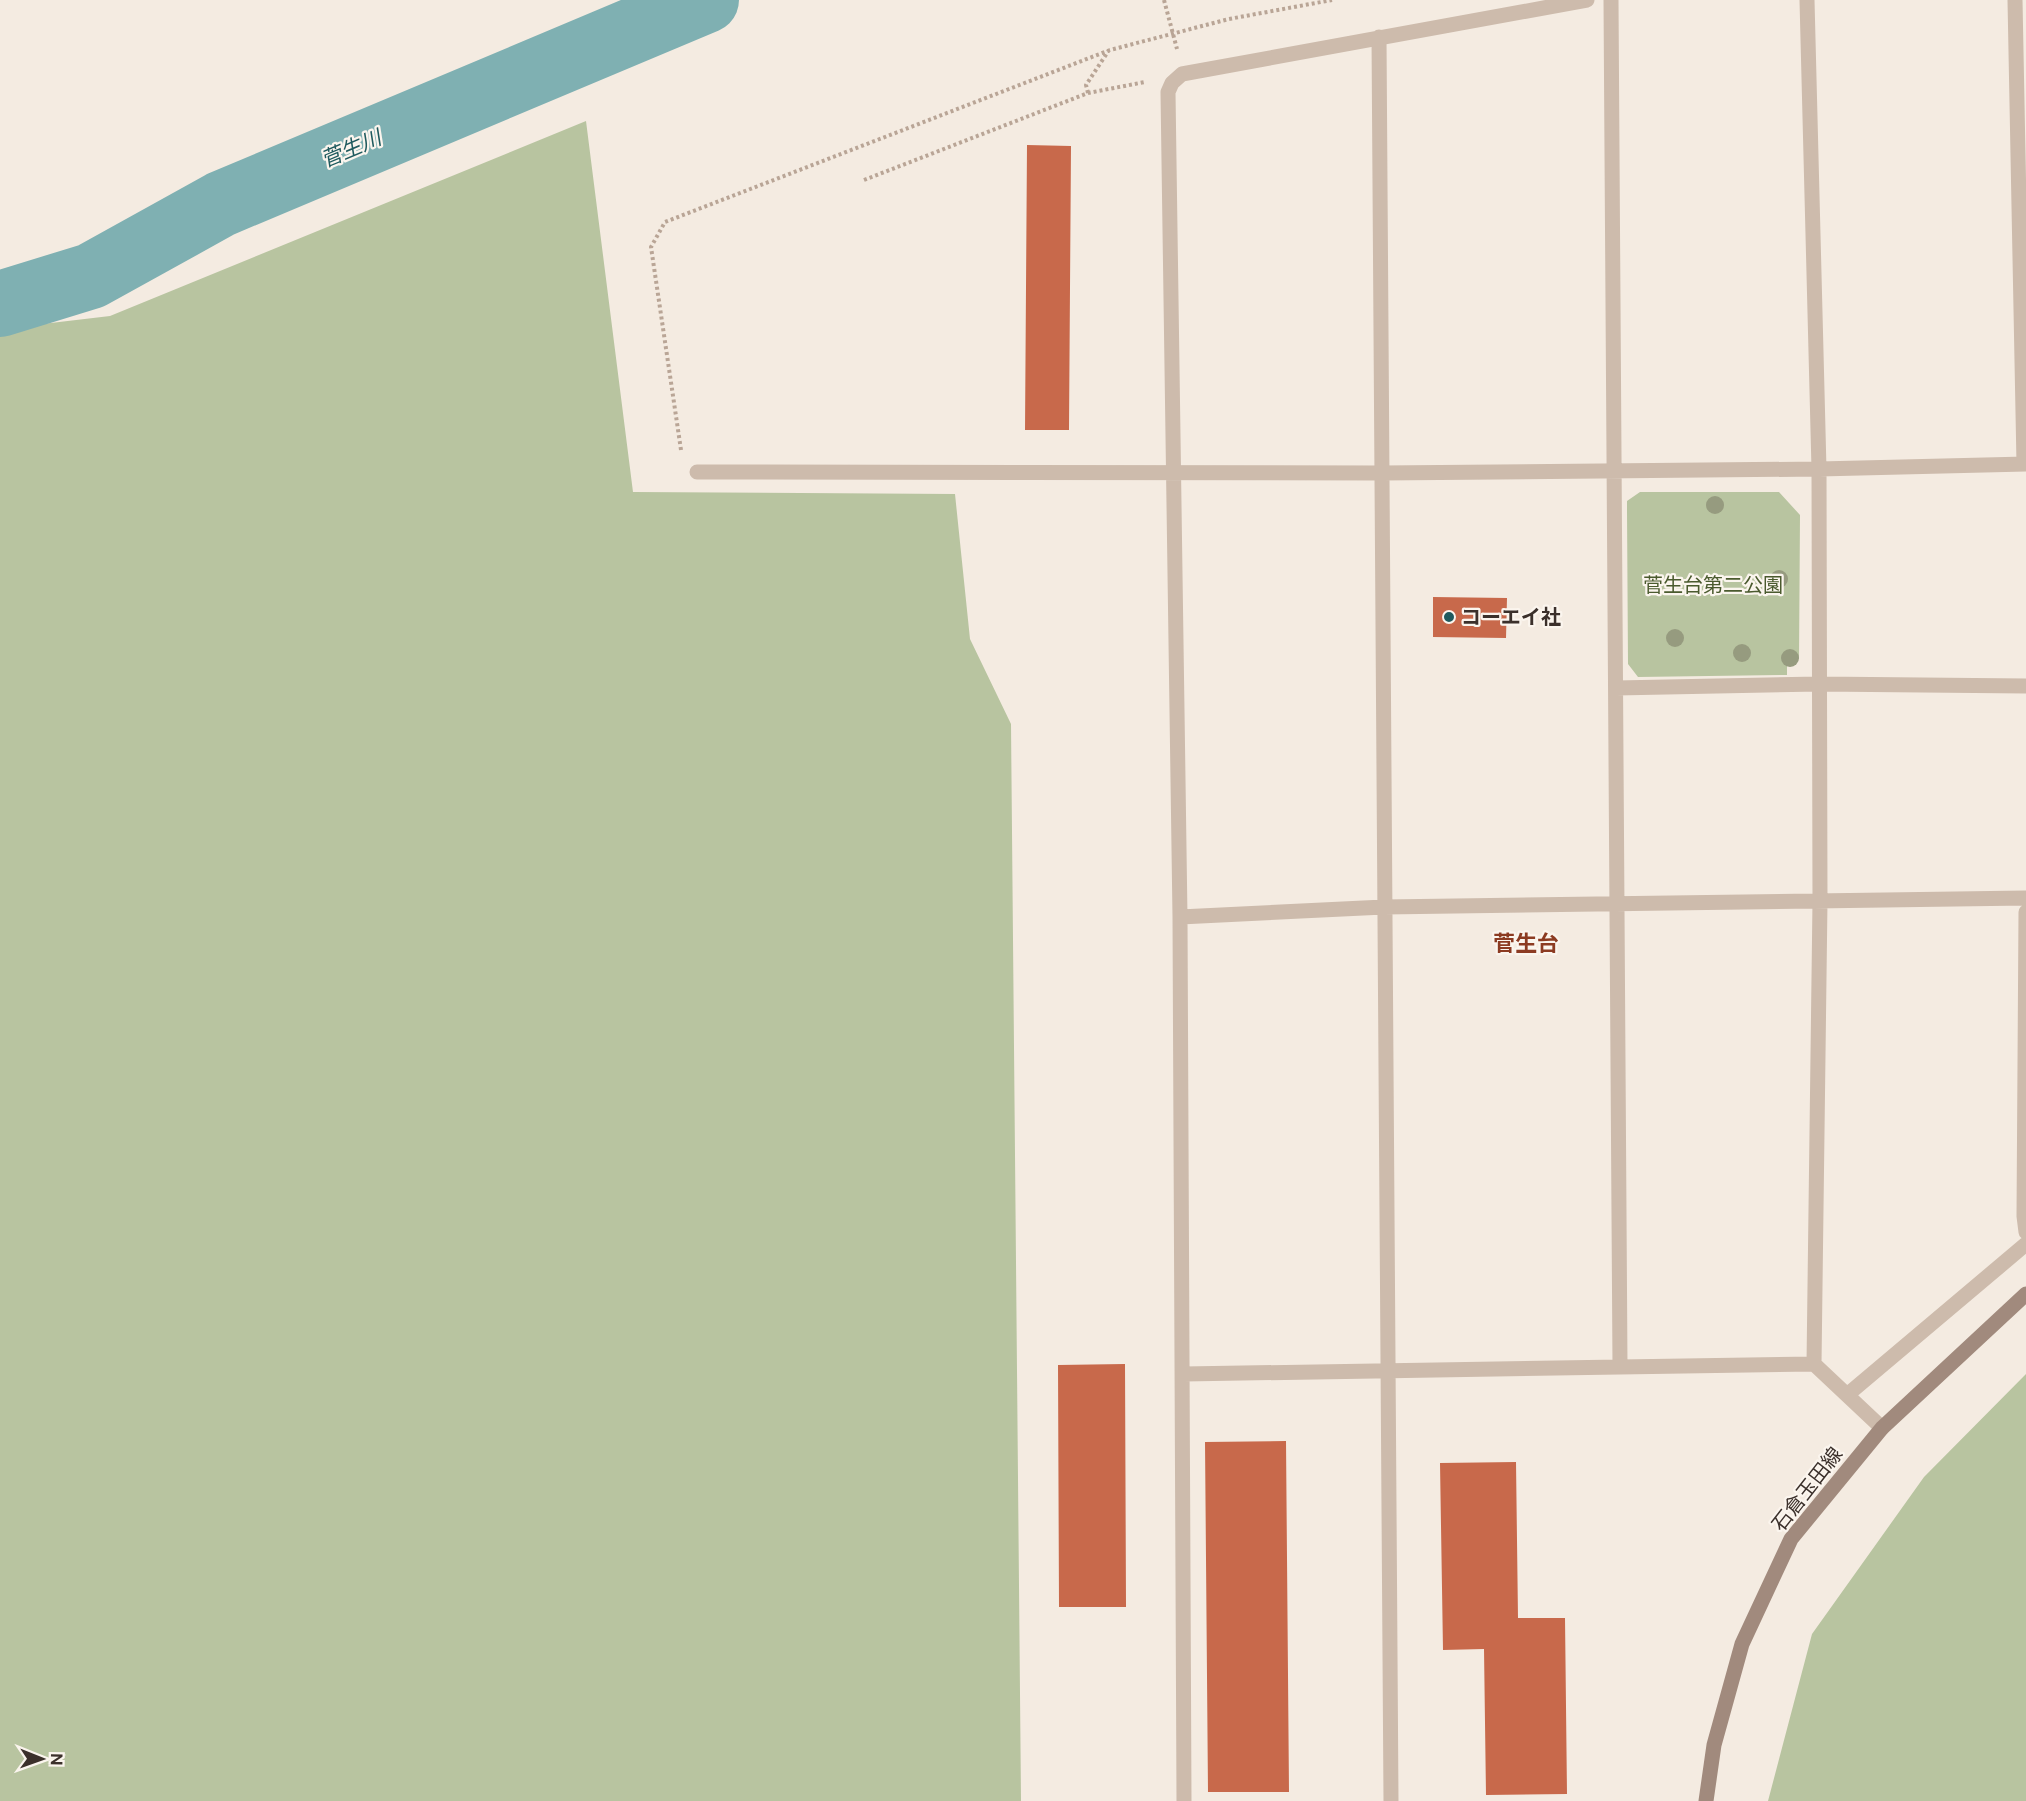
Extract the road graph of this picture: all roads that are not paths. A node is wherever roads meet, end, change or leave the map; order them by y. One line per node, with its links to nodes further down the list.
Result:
1 (1587, 0): 5 (street)
2 (1611, 0): 9 (street)
3 (1806, 0): 8 (street)
4 (2015, 0): 6 (street)
5 (1379, 37): 11 (street); 12 (street)
6 (2024, 278): 7 (street)
7 (2025, 464): 8 (street)
8 (1819, 469): 9 (street); 13 (street)
9 (1614, 471): 12 (street); 15 (street)
10 (697, 472): 11 (street)
11 (1175, 473): 12 (street); 21 (street)
12 (1382, 473): 19 (street)
13 (1819, 684): 14 (street); 15 (street); 17 (street)
14 (2026, 686)
15 (1616, 688): 18 (street)
16 (2026, 898): 17 (street)
17 (1820, 901): 18 (street); 25 (street)
18 (1617, 904): 19 (street); 26 (street)
19 (1384, 907): 21 (street); 27 (street)
20 (2026, 912): 22 (street)
21 (1180, 916): 28 (street)
22 (2026, 1232)
23 (2026, 1244): 29 (street)
24 (2026, 1294): 30 (main road, 石倉玉田線)
25 (1814, 1364): 26 (street); 29 (street)
26 (1620, 1366): 27 (street)
27 (1387, 1369): 28 (street); 32 (street)
28 (1184, 1374): 31 (street)
29 (1847, 1395): 30 (street)
30 (1882, 1428): 33 (main road, 石倉玉田線)
31 (1184, 1801)
32 (1391, 1801)
33 (1706, 1801)

